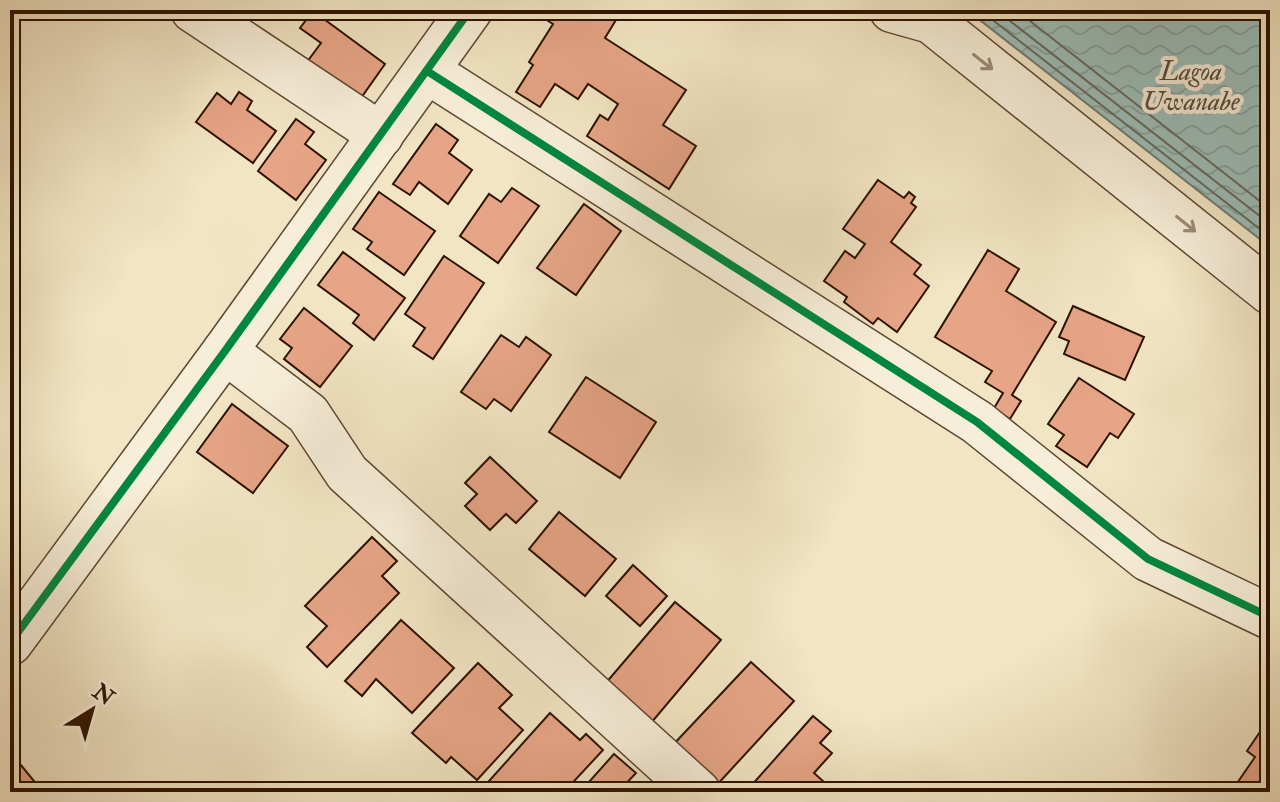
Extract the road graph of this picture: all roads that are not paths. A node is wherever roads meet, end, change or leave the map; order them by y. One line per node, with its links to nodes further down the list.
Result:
1 (193, 10): 5 (street)
2 (470, 10): 4 (street)
3 (913, 14): 6 (street, one-way to 6)
4 (427, 71): 5 (street); 8 (street)
5 (381, 135): 7 (street)
6 (1270, 292)
7 (225, 351): 9 (street); 10 (street)
8 (1270, 617)
9 (10, 643)
10 (698, 792)

